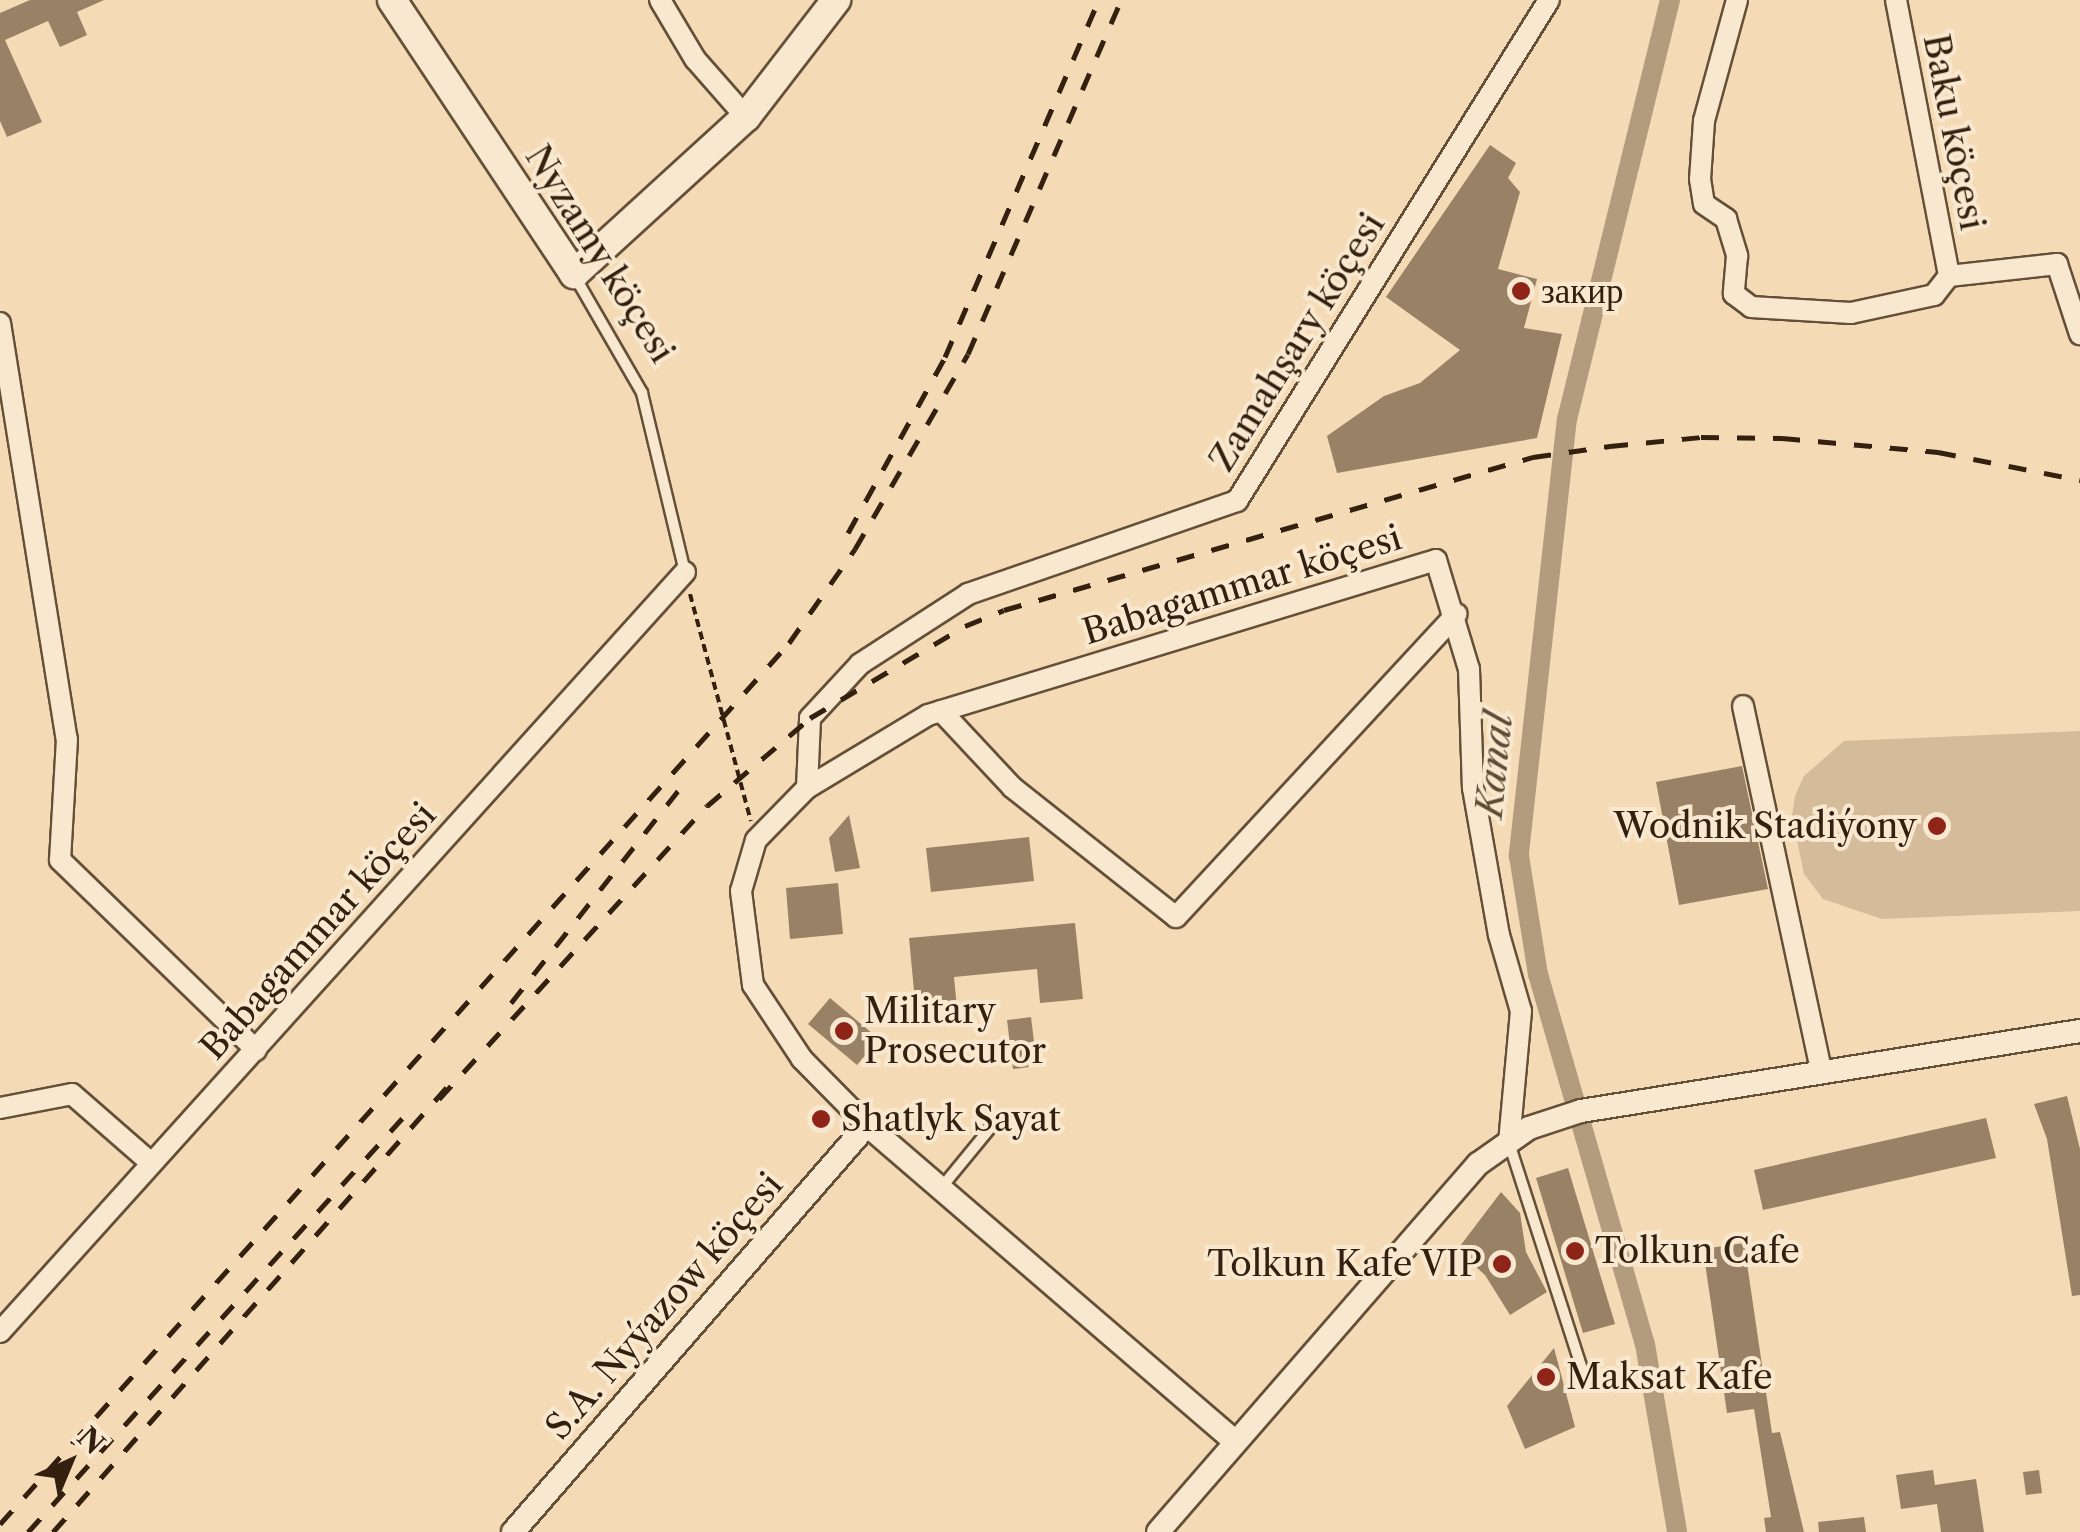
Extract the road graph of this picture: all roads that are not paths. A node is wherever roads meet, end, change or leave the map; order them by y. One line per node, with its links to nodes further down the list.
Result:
1 (392, 0): 8 (main road, Nyzamy köçesi)
2 (660, 0): 7 (street)
3 (836, 0): 7 (main road)
4 (1549, 0): 17 (street, Zamahşary köçesi)
5 (1736, 0): 9 (street)
6 (1896, 0): 9 (street, Baku köçesi)
7 (746, 116): 8 (main road)
8 (574, 274): 13 (lane, Nyzamy köçesi)
9 (1949, 276): 11 (street)
10 (0, 323): 12 (street)
11 (2080, 334)
12 (4, 362): 19 (street)
13 (685, 572): 19 (street, Babagammar köçesi)
14 (1457, 614): 16 (street, Babagammar köçesi); 16 (street); 24 (street, Babagammar köçesi)
15 (1743, 706): 20 (street)
16 (941, 710): 17 (street, Babagammar köçesi)
17 (807, 788): 23 (street, Babagammar köçesi)
18 (2080, 1031): 20 (street)
19 (256, 1050): 25 (street, Babagammar köçesi)
20 (1821, 1070): 24 (street)
21 (0, 1108): 25 (street)
22 (996, 1121): 26 (lane)
23 (867, 1125): 26 (street); 30 (street, S.A. Nyýazow köçesi)
24 (1508, 1142): 28 (lane); 29 (street)
25 (150, 1162): 27 (street, Babagammar köçesi)
26 (941, 1188): 29 (street)
27 (0, 1332)
28 (1582, 1369)
29 (1236, 1442): 31 (street)
30 (513, 1532)
31 (1158, 1532)

